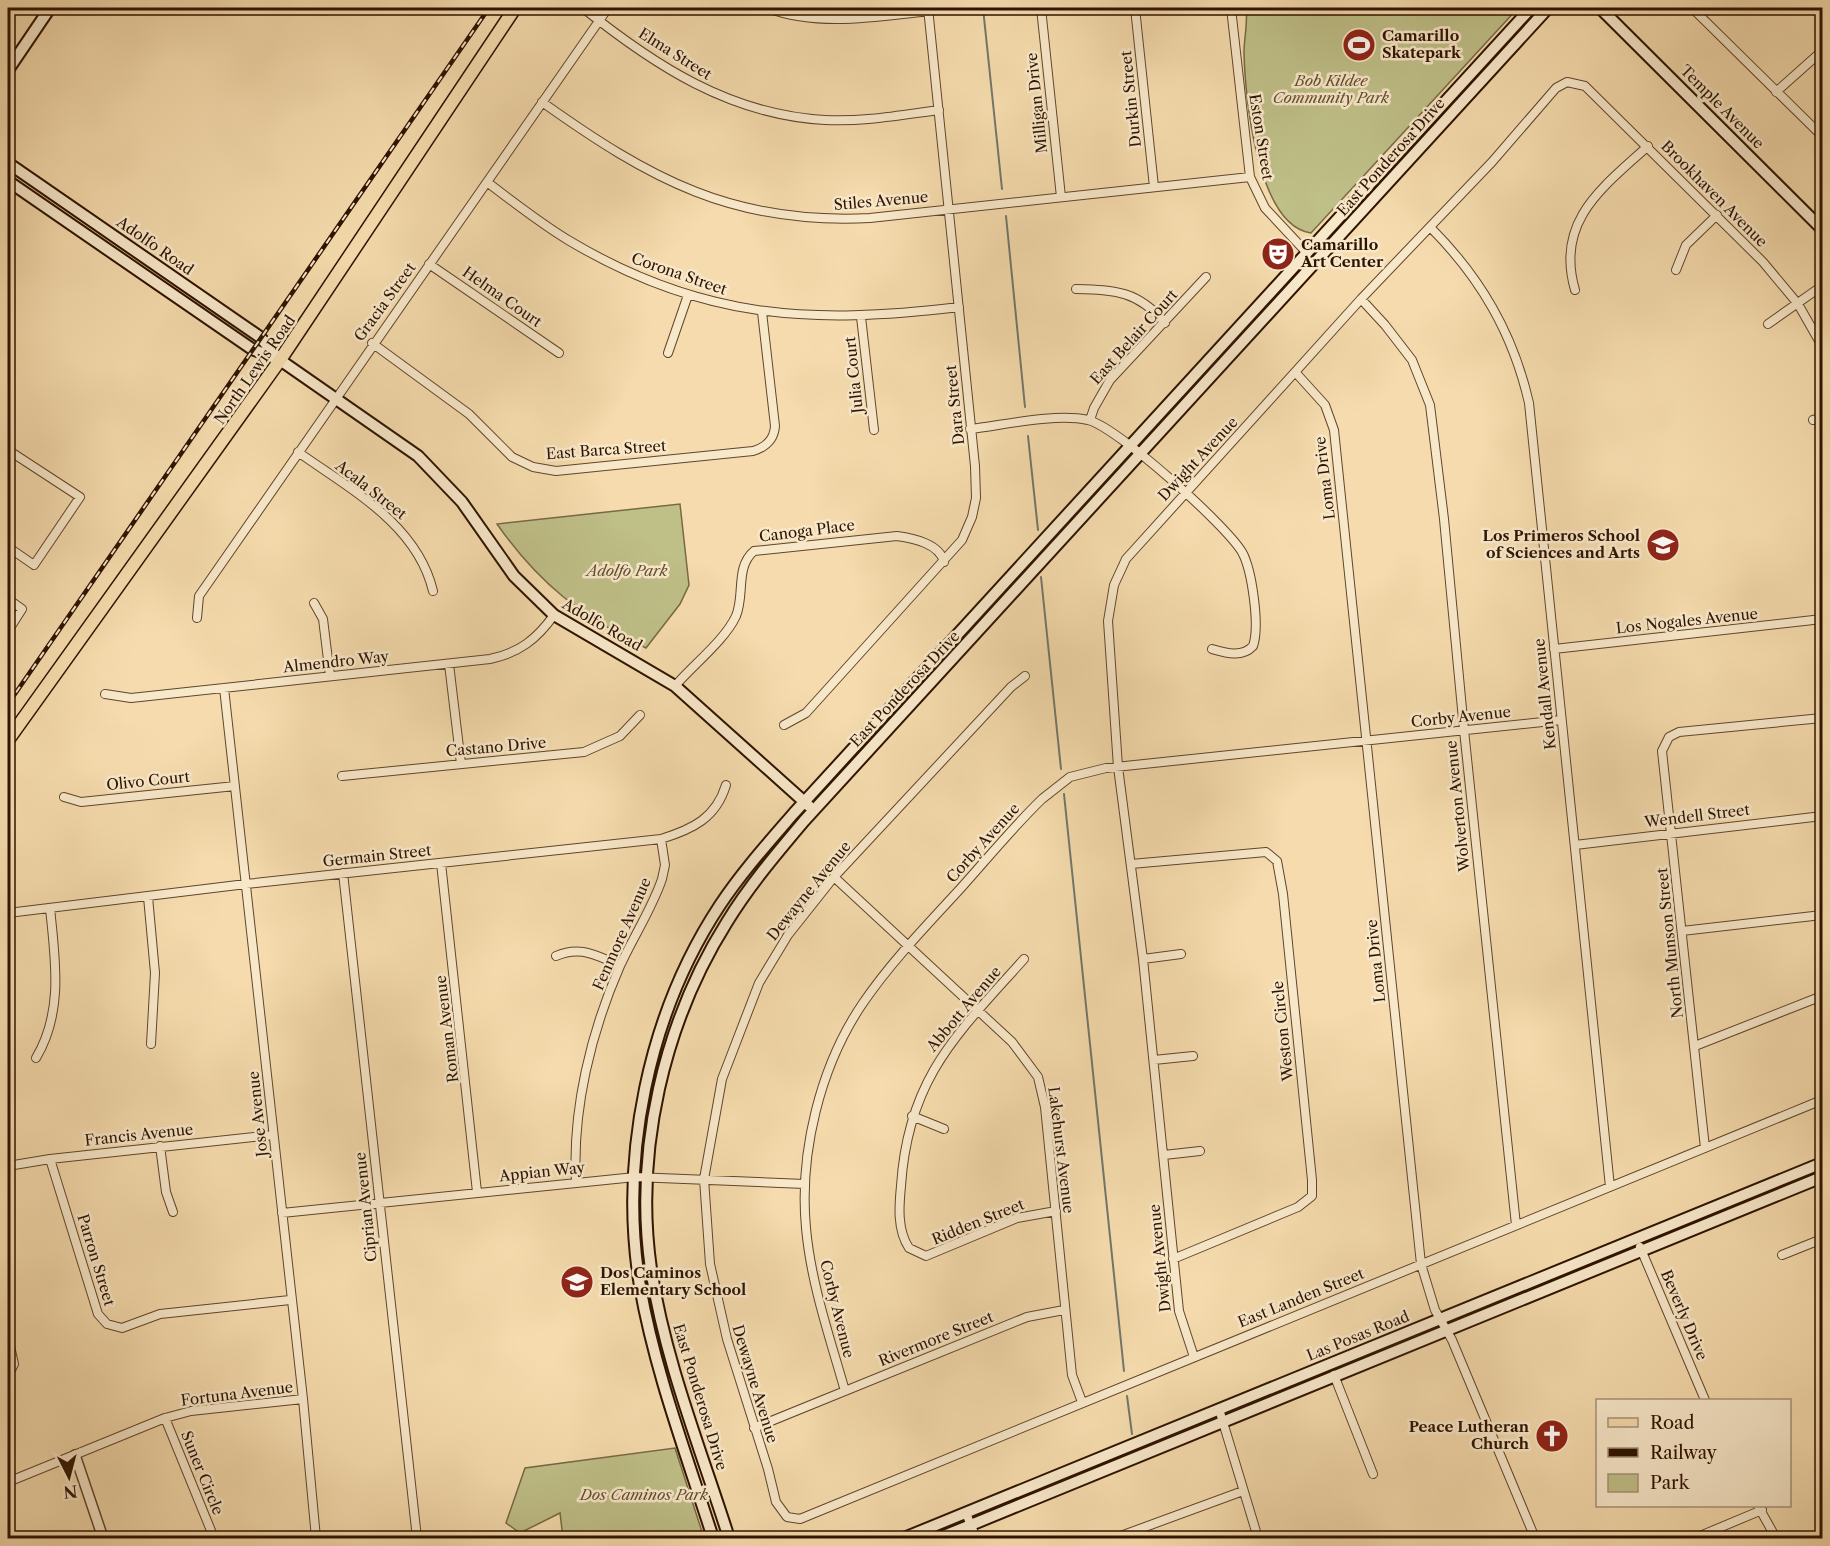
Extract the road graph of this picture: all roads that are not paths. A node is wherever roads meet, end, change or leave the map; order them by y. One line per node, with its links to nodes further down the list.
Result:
1 (51, 8): 16 (main road)
2 (515, 8): 53 (main road, North Lewis Road)
3 (583, 8): 14 (street, Elma Street)
4 (608, 8): 14 (street, Gracia Street)
5 (766, 8): 13 (street)
6 (1041, 8): 28 (street, Milligan Drive)
7 (1135, 8): 27 (street, Durkin Street)
8 (1231, 8): 24 (street, Eston Street)
9 (1531, 8): 33 (main road, East Ponderosa Drive)
10 (1548, 8): 34 (main road, East Ponderosa Drive)
11 (1600, 8): 32 (main road, Temple Avenue)
12 (1692, 8): 18 (street)
13 (929, 9): 20 (street, Dara Street)
14 (599, 20): 19 (street, Gracia Street); 20 (street, Elma Street)
15 (1822, 51): 18 (street)
16 (8, 70)
17 (1568, 82): 22 (street, Brookhaven Avenue); 31 (street, Dwight Avenue)
18 (1776, 92): 21 (street)
19 (542, 102): 26 (street, Gracia Street); 29 (street, Stiles Avenue)
20 (939, 110): 29 (street, Dara Street)
21 (1822, 136)
22 (1648, 146): 30 (street, Brookhaven Avenue); 40 (street)
23 (8, 163): 53 (main road, Adolfo Road)
24 (1250, 177): 27 (street, Stiles Avenue); 33 (street, Eston Street)
25 (8, 181): 53 (main road, Adolfo Road)
26 (487, 182): 35 (street, Gracia Street); 41 (street, Corona Street)
27 (1154, 187): 28 (street, Stiles Avenue)
28 (1061, 196): 29 (street, Stiles Avenue)
29 (949, 208): 44 (street, Dara Street)
30 (1717, 215): 36 (street); 43 (street, Brookhaven Avenue)
31 (1430, 227): 42 (street, Dwight Avenue); 76 (street, Kendall Avenue)
32 (1822, 229)
33 (1307, 253): 34 (main road); 61 (main road, East Ponderosa Drive)
34 (1316, 262): 64 (main road, East Ponderosa Drive)
35 (429, 264): 49 (street, Gracia Street); 51 (street, Helma Court)
36 (1676, 270)
37 (1206, 277): 47 (street, East Belair Court)
38 (1822, 286): 43 (street)
39 (1076, 289): 47 (street)
40 (1575, 290)
41 (688, 295): 45 (street, Corona Street); 52 (street)
42 (1361, 299): 54 (street, Dwight Avenue); 87 (street, Wolverton Avenue)
43 (1798, 304): 48 (street); 50 (street, Brookhaven Avenue)
44 (959, 307): 46 (street, Corona Street); 59 (street, Dara Street)
45 (762, 312): 46 (street, Corona Street); 49 (street, East Barca Street)
46 (861, 317): 60 (street, Julia Court)
47 (1165, 323): 57 (street, East Belair Court)
48 (1768, 324)
49 (372, 343): 55 (street, Gracia Street)
50 (1822, 346)
51 (558, 353)
52 (668, 353)
53 (280, 360): 55 (main road, Adolfo Road); 88 (main road, North Lewis Road)
54 (1296, 373): 65 (street, Dwight Avenue); 89 (street, Loma Drive)
55 (334, 398): 63 (street, Gracia Street); 71 (main road, Adolfo Road)
56 (1822, 418): 58 (street)
57 (1090, 420): 59 (street); 61 (street)
58 (1813, 420)
59 (970, 429): 67 (street, Dara Street)
60 (874, 430)
61 (1131, 445): 64 (street); 96 (main road, East Ponderosa Drive)
62 (8, 450): 66 (street)
63 (298, 452): 68 (street, Acala Street); 72 (street, Gracia Street)
64 (1140, 454): 65 (street); 97 (main road, East Ponderosa Drive)
65 (1185, 493): 75 (street); 91 (street, Dwight Avenue)
66 (8, 547)
67 (944, 562): 80 (street, Canoga Place); 86 (street, Dara Street)
68 (433, 591)
69 (8, 599): 74 (street)
70 (314, 603): 78 (street)
71 (554, 615): 77 (street, Almendro Way); 80 (main road, Adolfo Road)
72 (197, 618)
73 (1822, 619): 76 (street, Los Nogales Avenue)
74 (8, 631)
75 (1212, 649)
76 (1554, 649): 85 (street, Kendall Avenue)
77 (449, 664): 78 (street, Almendro Way); 90 (street)
78 (330, 676): 81 (street, Almendro Way)
79 (1025, 676): 105 (street, Dewayne Avenue)
80 (675, 686): 96 (main road, Adolfo Road)
81 (224, 688): 82 (street, Almendro Way); 94 (street, Jose Avenue)
82 (105, 694)
83 (640, 715): 90 (street, Castano Drive)
84 (1822, 718): 99 (street, North Munson Street)
85 (1561, 720): 87 (street, Corby Avenue); 101 (street, Kendall Avenue)
86 (784, 725)
87 (1464, 730): 89 (street, Corby Avenue); 148 (street, Wolverton Avenue)
88 (8, 740)
89 (1367, 740): 91 (street, Corby Avenue); 154 (street, Loma Drive)
90 (461, 764): 92 (street, Castano Drive)
91 (1118, 767): 103 (street, Dwight Avenue); 112 (street, Corby Avenue)
92 (342, 776)
93 (726, 785): 100 (street, Germain Street)
94 (235, 786): 95 (street, Olivo Court); 106 (street, Jose Avenue)
95 (64, 797)
96 (804, 802): 97 (main road, Adolfo Road); 136 (main road, East Ponderosa Drive)
97 (814, 811): 137 (main road, East Ponderosa Drive)
98 (1822, 816): 99 (street, Wendell Street)
99 (1672, 832): 101 (street, Wendell Street); 111 (street, North Munson Street)
100 (661, 839): 102 (street, Germain Street); 117 (street, Fenmore Avenue)
101 (1575, 845): 142 (street, Kendall Avenue)
102 (441, 863): 104 (street, Germain Street); 143 (street, Roman Avenue)
103 (1131, 864): 115 (street, Dwight Avenue); 153 (street, Weston Circle)
104 (343, 873): 106 (street, Germain Street); 144 (street, Ciprian Avenue)
105 (834, 877): 112 (street, Lakehurst Avenue); 139 (street, Dewayne Avenue)
106 (246, 884): 107 (street, Germain Street); 128 (street, Jose Avenue)
107 (148, 897): 108 (street, Germain Street); 120 (street)
108 (50, 908): 109 (street, Germain Street); 123 (street)
109 (8, 913)
110 (1822, 915): 111 (street)
111 (1682, 931): 121 (street, North Munson Street)
112 (908, 945): 119 (street, Lakehurst Avenue); 141 (street, Corby Avenue)
113 (1181, 954): 115 (street)
114 (556, 956): 117 (street)
115 (1143, 958): 124 (street, Dwight Avenue)
116 (1024, 959): 119 (street, Abbott Avenue)
117 (620, 965): 140 (street, Fenmore Avenue)
118 (1822, 996): 121 (street)
119 (979, 1010): 126 (street, Abbott Avenue); 145 (street, Lakehurst Avenue)
120 (151, 1044)
121 (1695, 1046): 130 (street, North Munson Street)
122 (1192, 1056): 124 (street)
123 (36, 1058)
124 (1154, 1060): 132 (street, Dwight Avenue)
125 (1822, 1100): 130 (street, East Landen Street)
126 (912, 1116): 127 (street); 151 (street, Abbott Avenue)
127 (944, 1129)
128 (273, 1135): 129 (street, Francis Avenue); 147 (street, Jose Avenue)
129 (160, 1146): 133 (street, Francis Avenue); 146 (street)
130 (1705, 1148): 142 (street, East Landen Street)
131 (1200, 1151): 132 (street)
132 (1164, 1155): 153 (street, Dwight Avenue)
133 (50, 1159): 135 (street, Francis Avenue); 155 (street, Parron Street)
134 (1822, 1163): 150 (main road, Las Posas Road)
135 (8, 1166)
136 (635, 1177): 137 (street, Appian Way); 140 (street, Appian Way); 183 (main road, East Ponderosa Drive)
137 (647, 1177): 139 (street, Appian Way); 184 (main road, East Ponderosa Drive)
138 (1822, 1177): 150 (main road, Las Posas Road)
139 (704, 1179): 141 (street, Appian Way); 170 (street, Dewayne Avenue)
140 (576, 1182): 143 (street, Appian Way)
141 (805, 1184): 163 (street, Corby Avenue)
142 (1610, 1187): 148 (street, East Landen Street)
143 (477, 1192): 144 (street, Appian Way)
144 (378, 1202): 147 (street, Appian Way); 182 (street, Ciprian Avenue)
145 (1056, 1211): 151 (street, Ridden Street); 156 (street, Lakehurst Avenue)
146 (173, 1212)
147 (282, 1213): 155 (street, Jose Avenue)
148 (1516, 1225): 154 (street, East Landen Street)
149 (1822, 1239): 152 (street)
150 (1640, 1246): 157 (main road, Las Posas Road); 158 (main road, Las Posas Road); 164 (street, Beverly Drive)
151 (912, 1251)
152 (1782, 1255)
153 (1173, 1259): 160 (street, Dwight Avenue)
154 (1421, 1264): 157 (street, Loma Drive); 160 (street, East Landen Street)
155 (290, 1300): 165 (street, Jose Avenue)
156 (1064, 1310): 163 (street, Rivermore Street); 166 (street, Lakehurst Avenue)
157 (1440, 1319): 158 (street, Loma Drive); 167 (main road, Las Posas Road)
158 (1446, 1330): 161 (main road, Las Posas Road); 190 (street, Loma Drive)
159 (8, 1337): 162 (street)
160 (1194, 1356): 166 (street, East Landen Street)
161 (1334, 1375): 169 (main road, Las Posas Road); 172 (street)
162 (8, 1376)
163 (845, 1391): 170 (street, Rivermore Street)
164 (1704, 1399)
165 (303, 1400): 168 (street, Fortuna Avenue); 181 (street, Jose Avenue)
166 (1082, 1402): 177 (street, East Landen Street)
167 (1219, 1409): 169 (street); 176 (main road, Las Posas Road)
168 (165, 1418): 171 (street, Fortuna Avenue); 179 (street, Suner Circle)
169 (1223, 1422): 174 (street); 178 (main road, Las Posas Road)
170 (754, 1428): 177 (street, Dewayne Avenue)
171 (75, 1455): 173 (street, Fortuna Avenue); 180 (street)
172 (1373, 1474)
173 (8, 1482)
174 (1243, 1491): 188 (street); 189 (street)
175 (1760, 1508): 191 (street); 192 (street)
176 (966, 1514): 178 (street); 185 (main road, Las Posas Road)
177 (791, 1518)
178 (970, 1526): 186 (main road, Las Posas Road); 187 (street)
179 (214, 1538)
180 (103, 1539)
181 (316, 1539)
182 (417, 1539)
183 (713, 1539)
184 (729, 1539)
185 (904, 1539)
186 (939, 1539)
187 (976, 1539)
188 (1115, 1539)
189 (1258, 1539)
190 (1535, 1539)
191 (1695, 1539)
192 (1776, 1539)

